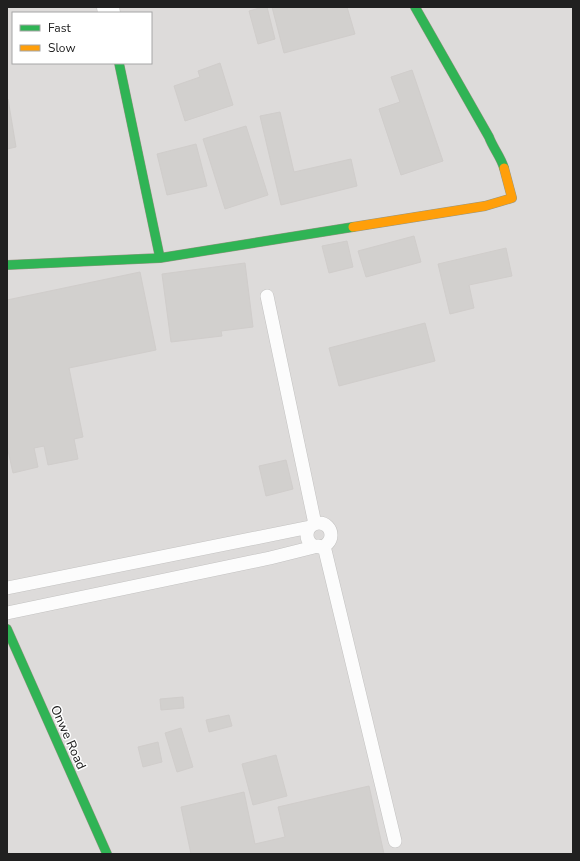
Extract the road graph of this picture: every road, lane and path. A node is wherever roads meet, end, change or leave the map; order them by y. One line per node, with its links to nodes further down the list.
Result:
1 (415, 7): 3 (street)
2 (119, 64): 3 (street)
3 (160, 258): 4 (street)
4 (7, 265)
5 (267, 296): 6 (lane)
6 (313, 526): 7 (lane); 7 (lane); 8 (lane)
7 (321, 546): 9 (lane); 11 (lane)
8 (7, 588)
9 (7, 613)
10 (8, 637): 12 (street, Onwe Road)
11 (395, 841)
12 (107, 854)

